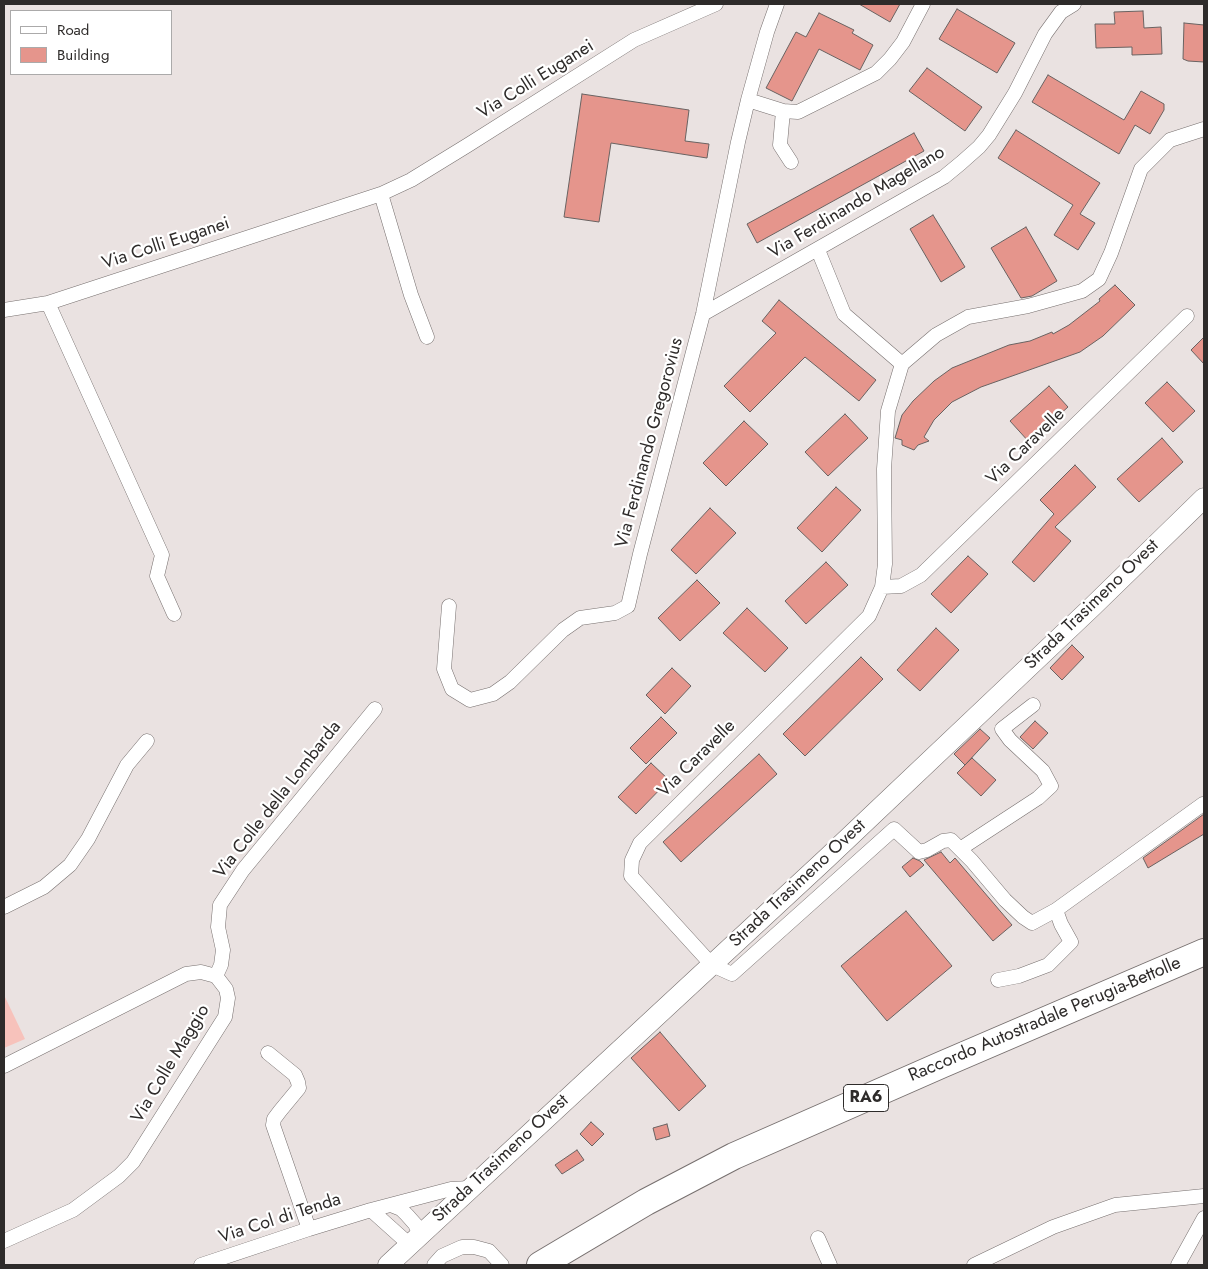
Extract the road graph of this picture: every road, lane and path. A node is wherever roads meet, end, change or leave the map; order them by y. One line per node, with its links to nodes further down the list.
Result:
1 (716, 4): 9 (street, Via Colli Euganei)
2 (777, 4): 5 (street, Via Ferdinando Gregorovius)
3 (923, 4): 6 (street)
4 (1074, 4): 10 (street, Via Ferdinando Magellano)
5 (748, 100): 6 (street); 13 (street, Via Ferdinando Gregorovius)
6 (783, 111): 8 (street)
7 (1204, 129): 16 (street)
8 (791, 162)
9 (380, 194): 11 (street, Via Colli Euganei); 15 (street)
10 (818, 250): 13 (street, Via Ferdinando Magellano); 16 (street)
11 (48, 302): 12 (street, Via Colli Euganei); 20 (street)
12 (4, 310)
13 (704, 314): 19 (street, Via Ferdinando Gregorovius)
14 (1187, 316): 18 (street, Via Caravelle)
15 (426, 337)
16 (902, 364): 18 (street, Via Caravelle)
17 (1204, 498): 29 (main road, Strada Trasimeno Ovest)
18 (882, 587): 29 (street, Via Caravelle)
19 (449, 606)
20 (174, 614)
21 (1033, 705): 25 (street)
22 (374, 709): 31 (street, Via Colle della Lombarda)
23 (147, 741): 26 (street)
24 (1203, 804): 27 (street)
25 (960, 850): 27 (street); 29 (street)
26 (4, 907)
27 (1056, 910): 32 (street)
28 (1204, 952): 48 (highway, Raccordo Autostradale Perugia-Bettolle / RA6)
29 (712, 965): 35 (main road, Strada Trasimeno Ovest)
30 (1204, 969): 49 (highway, RA6)
31 (216, 976): 34 (street); 43 (street, Via Colle Maggio)
32 (998, 980)
33 (268, 1053): 40 (street)
34 (4, 1066)
35 (470, 1188): 37 (street, Via Col di Tenda); 42 (main road, Strada Trasimeno Ovest)
36 (1204, 1196): 51 (street)
37 (391, 1205): 38 (street, Via Col di Tenda); 42 (street)
38 (371, 1210): 40 (street, Via Col di Tenda); 42 (street)
39 (1204, 1218): 52 (street)
40 (309, 1228): 45 (street, Via Col di Tenda)
41 (818, 1238): 50 (street)
42 (415, 1240): 46 (main road, Strada Trasimeno Ovest)
43 (4, 1241)
44 (501, 1264): 47 (street)
45 (201, 1265)
46 (388, 1265)
47 (434, 1265)
48 (540, 1265)
49 (569, 1265)
50 (830, 1265)
51 (974, 1265)
52 (1178, 1265)

